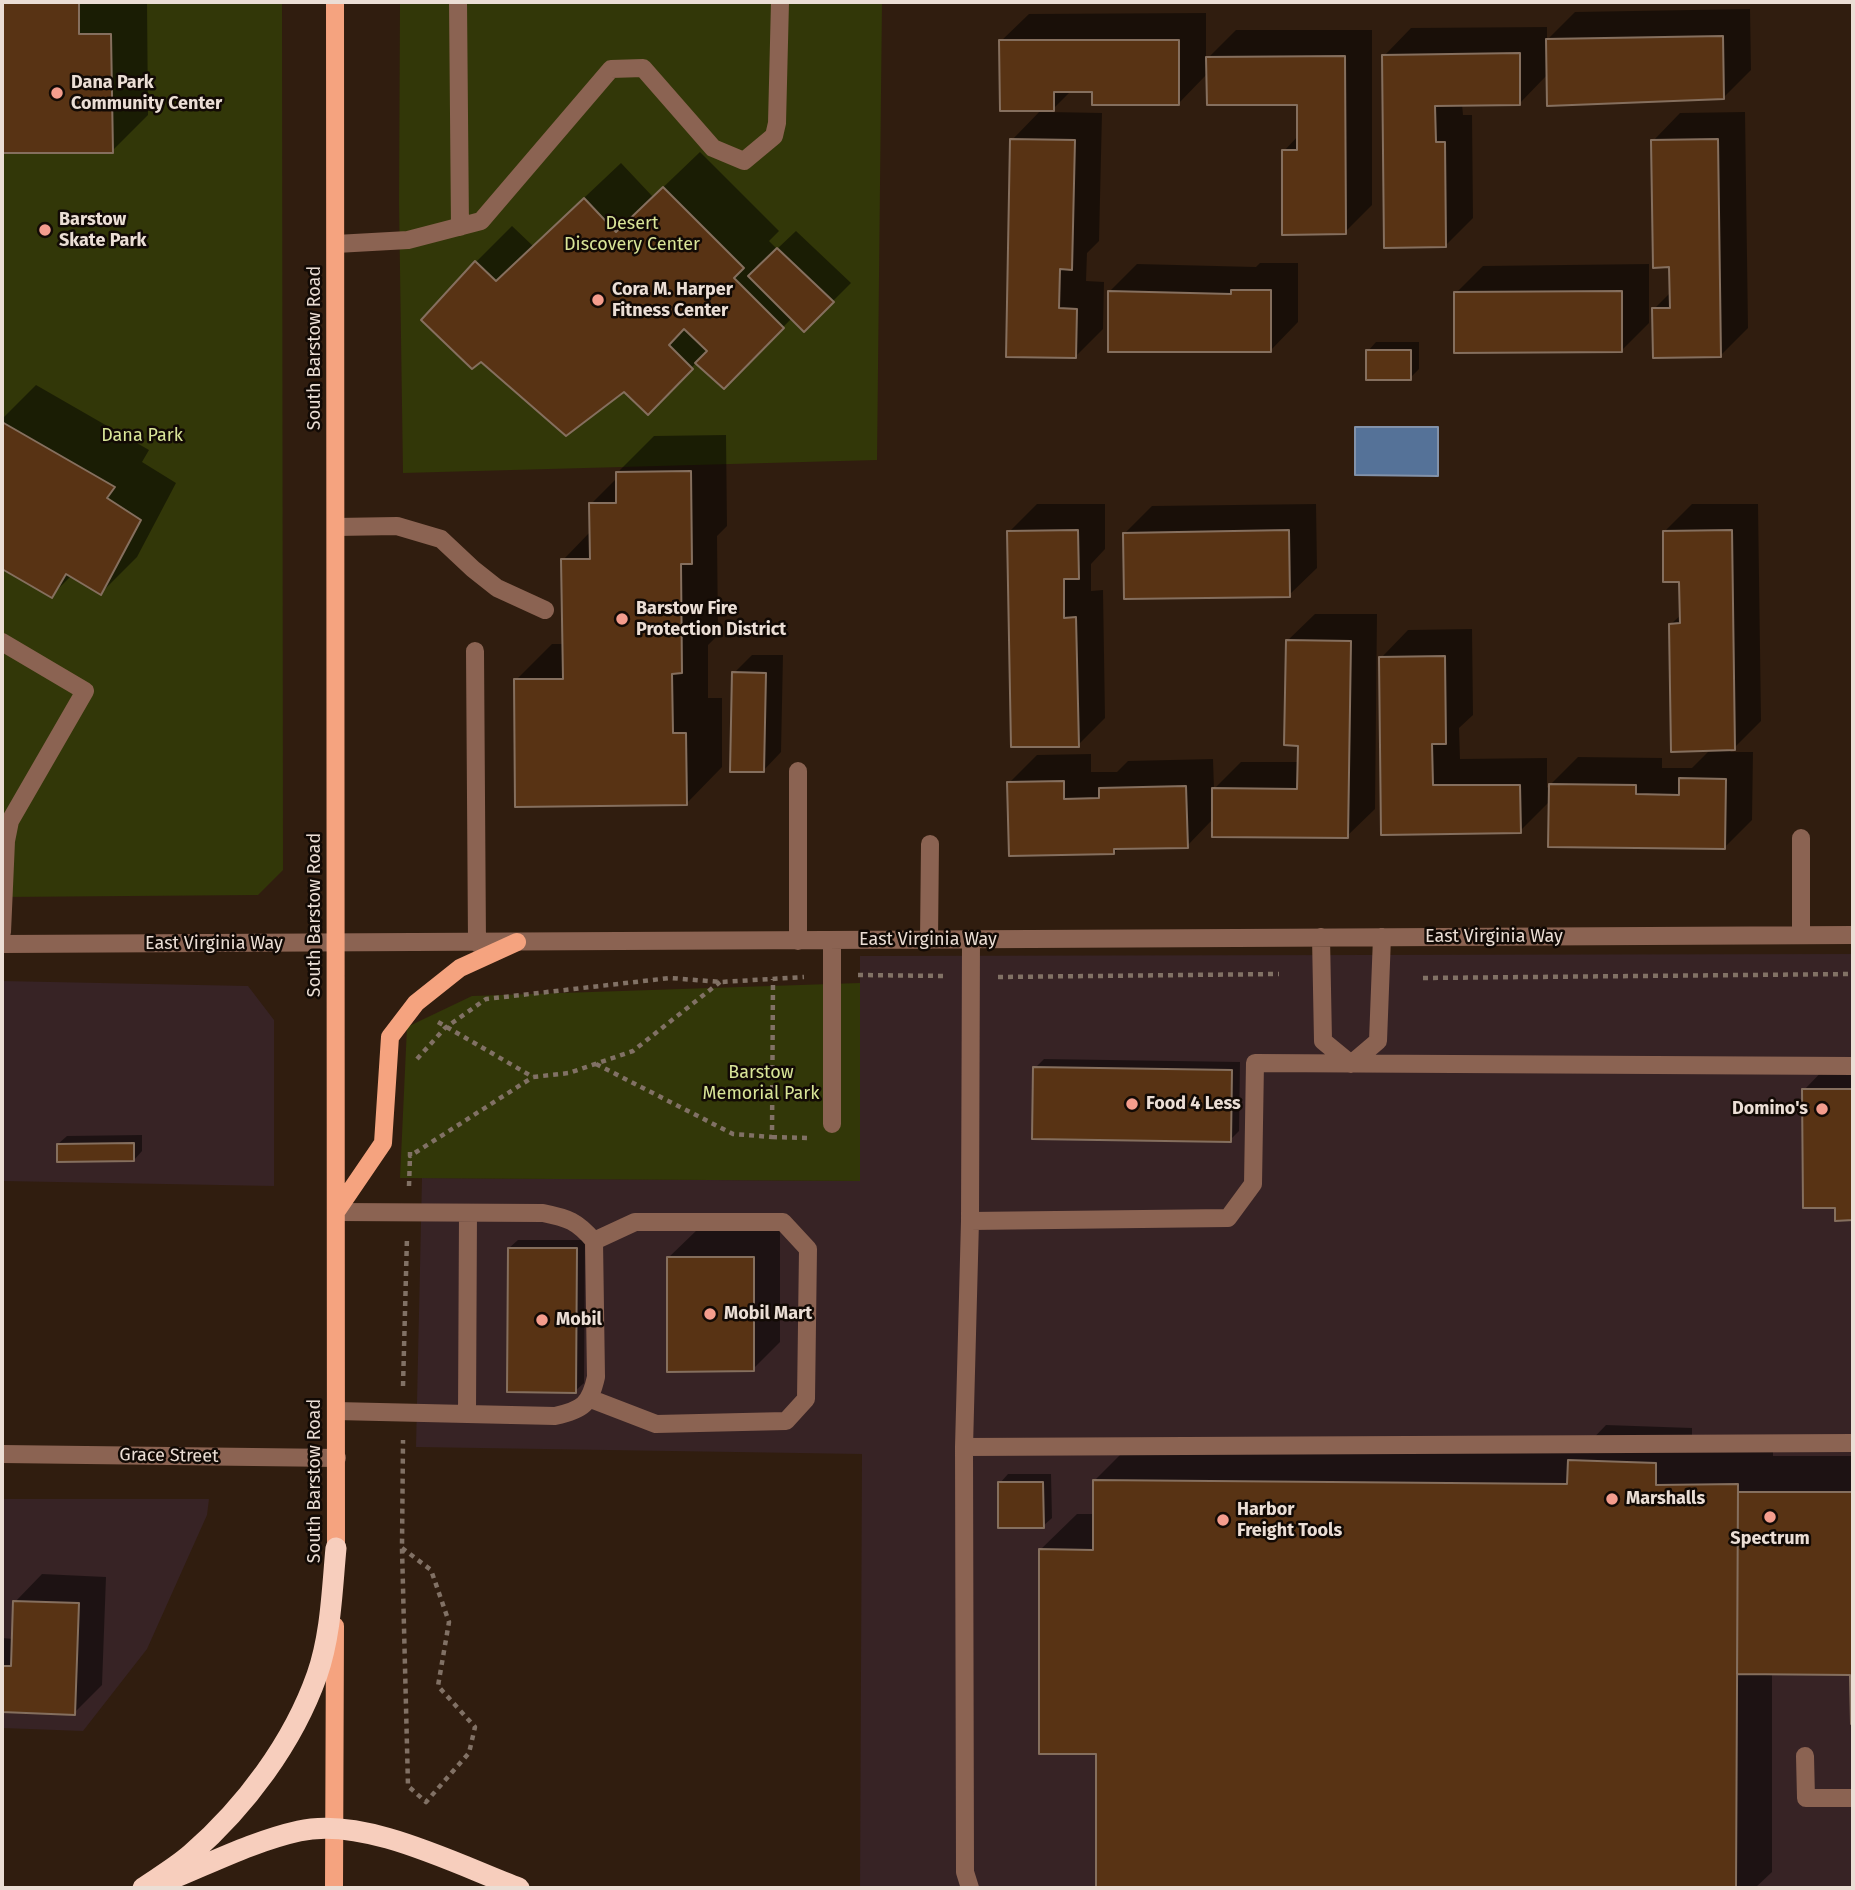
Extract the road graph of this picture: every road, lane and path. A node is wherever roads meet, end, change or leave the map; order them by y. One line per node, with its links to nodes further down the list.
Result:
1 (335, 2): 5 (main road, South Barstow Road)
2 (458, 2): 4 (street)
3 (780, 2): 4 (street)
4 (460, 227): 5 (street)
5 (336, 244): 6 (main road, South Barstow Road)
6 (336, 527): 7 (street); 25 (main road, South Barstow Road)
7 (545, 610)
8 (2, 642): 13 (street)
9 (475, 651): 23 (street)
10 (798, 771): 18 (street)
11 (1801, 838): 14 (street)
12 (930, 844): 20 (street)
13 (2, 932)
14 (1801, 935): 15 (street, East Virginia Way); 17 (street, East Virginia Way)
15 (1853, 935)
16 (1321, 937): 17 (street, East Virginia Way); 21 (street, East Virginia Way); 33 (street)
17 (1382, 937): 33 (street)
18 (798, 940): 19 (street, East Virginia Way); 22 (street, East Virginia Way)
19 (832, 940): 20 (street, East Virginia Way); 37 (street)
20 (929, 940): 21 (street, East Virginia Way)
21 (971, 940): 43 (street)
22 (517, 942): 23 (street, East Virginia Way); 40 (main road)
23 (477, 943): 25 (street, East Virginia Way)
24 (2, 944): 25 (street, East Virginia Way)
25 (336, 944): 40 (main road, South Barstow Road)
26 (1853, 974): 27 (path)
27 (1423, 978)
28 (773, 979): 32 (path)
29 (721, 982): 32 (path)
30 (438, 1023): 31 (path)
31 (445, 1028): 35 (path); 36 (path)
32 (596, 1064): 36 (path)
33 (1351, 1064): 34 (street); 43 (street)
34 (1853, 1066)
35 (410, 1067)
36 (533, 1077): 39 (path)
37 (832, 1124)
38 (410, 1143): 39 (path)
39 (410, 1156): 41 (path)
40 (336, 1212): 41 (street); 46 (main road, South Barstow Road)
41 (408, 1213): 42 (street); 47 (path)
42 (468, 1213): 44 (street); 48 (street)
43 (970, 1221): 50 (street)
44 (594, 1241): 45 (street); 45 (street)
45 (591, 1399): 48 (street)
46 (336, 1411): 47 (street); 52 (main road, South Barstow Road)
47 (403, 1413): 48 (street); 54 (path)
48 (467, 1415)
49 (1853, 1443): 50 (street)
50 (964, 1447): 61 (street)
51 (2, 1454): 52 (street, Grace Street)
52 (337, 1458): 53 (main road, South Barstow Road)
53 (336, 1548): 57 (main road, South Barstow Road); 58 (highway)
54 (402, 1548): 54 (path)
55 (1805, 1756): 56 (street)
56 (1853, 1798)
57 (334, 1827): 58 (highway); 59 (main road, South Barstow Road); 60 (highway)
58 (145, 1888)
59 (334, 1888)
60 (519, 1888)
61 (970, 1888)

